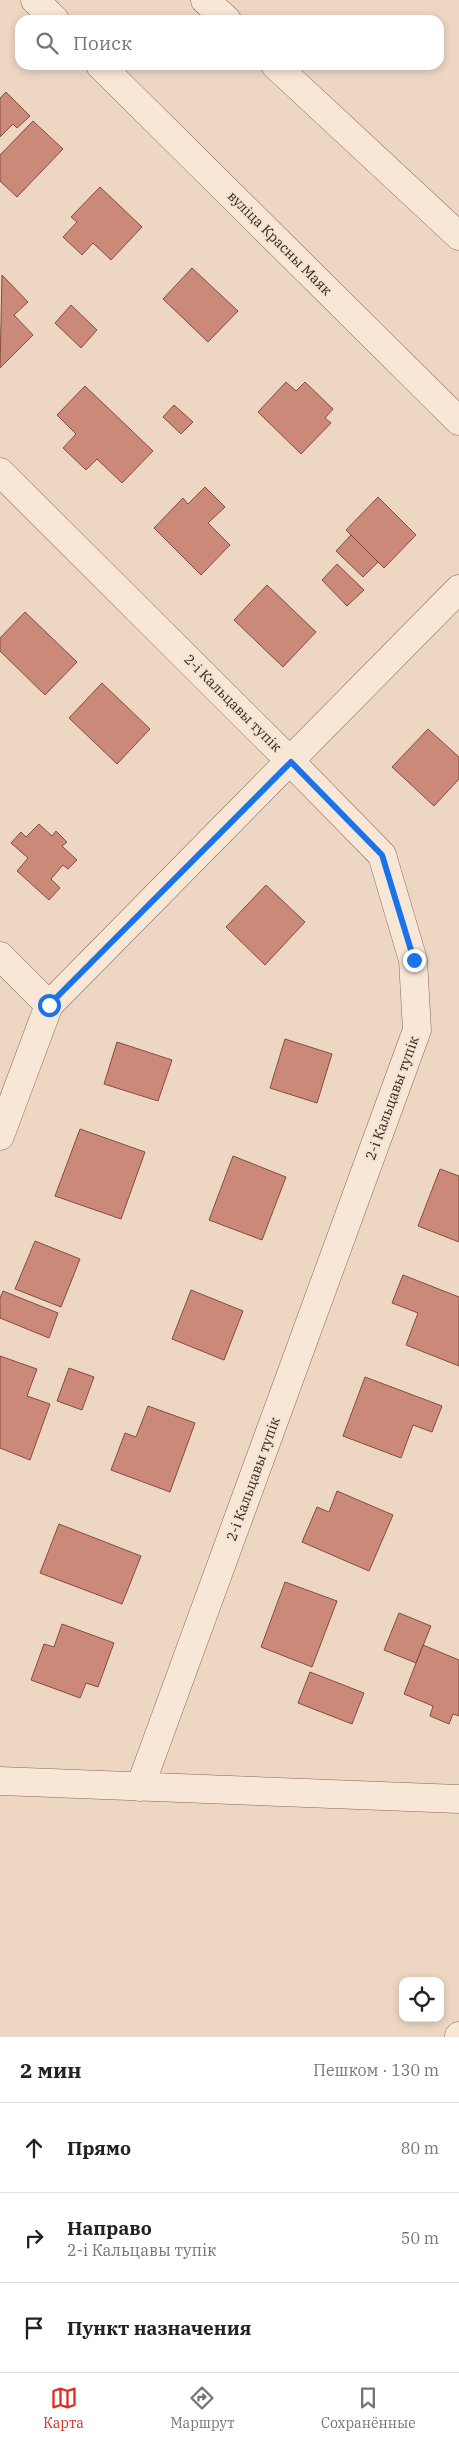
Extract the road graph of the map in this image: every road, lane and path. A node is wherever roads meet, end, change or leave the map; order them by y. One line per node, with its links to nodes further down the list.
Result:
1 (35, 0): 3 (street)
2 (205, 0): 4 (street)
3 (50, 15)
4 (222, 15)
5 (105, 70): 8 (street, вуліца Красны Маяк)
6 (280, 70): 7 (street)
7 (459, 236)
8 (459, 421)
9 (0, 472): 11 (street, 2-і Кальцавы тупік)
10 (459, 590): 11 (street)
11 (291, 762): 13 (street); 16 (street, 2-і Кальцавы тупік)
12 (0, 956): 13 (street)
13 (49, 1005): 14 (street)
14 (0, 1136)
15 (0, 1781): 16 (street)
16 (140, 1787): 17 (street)
17 (459, 1799)

